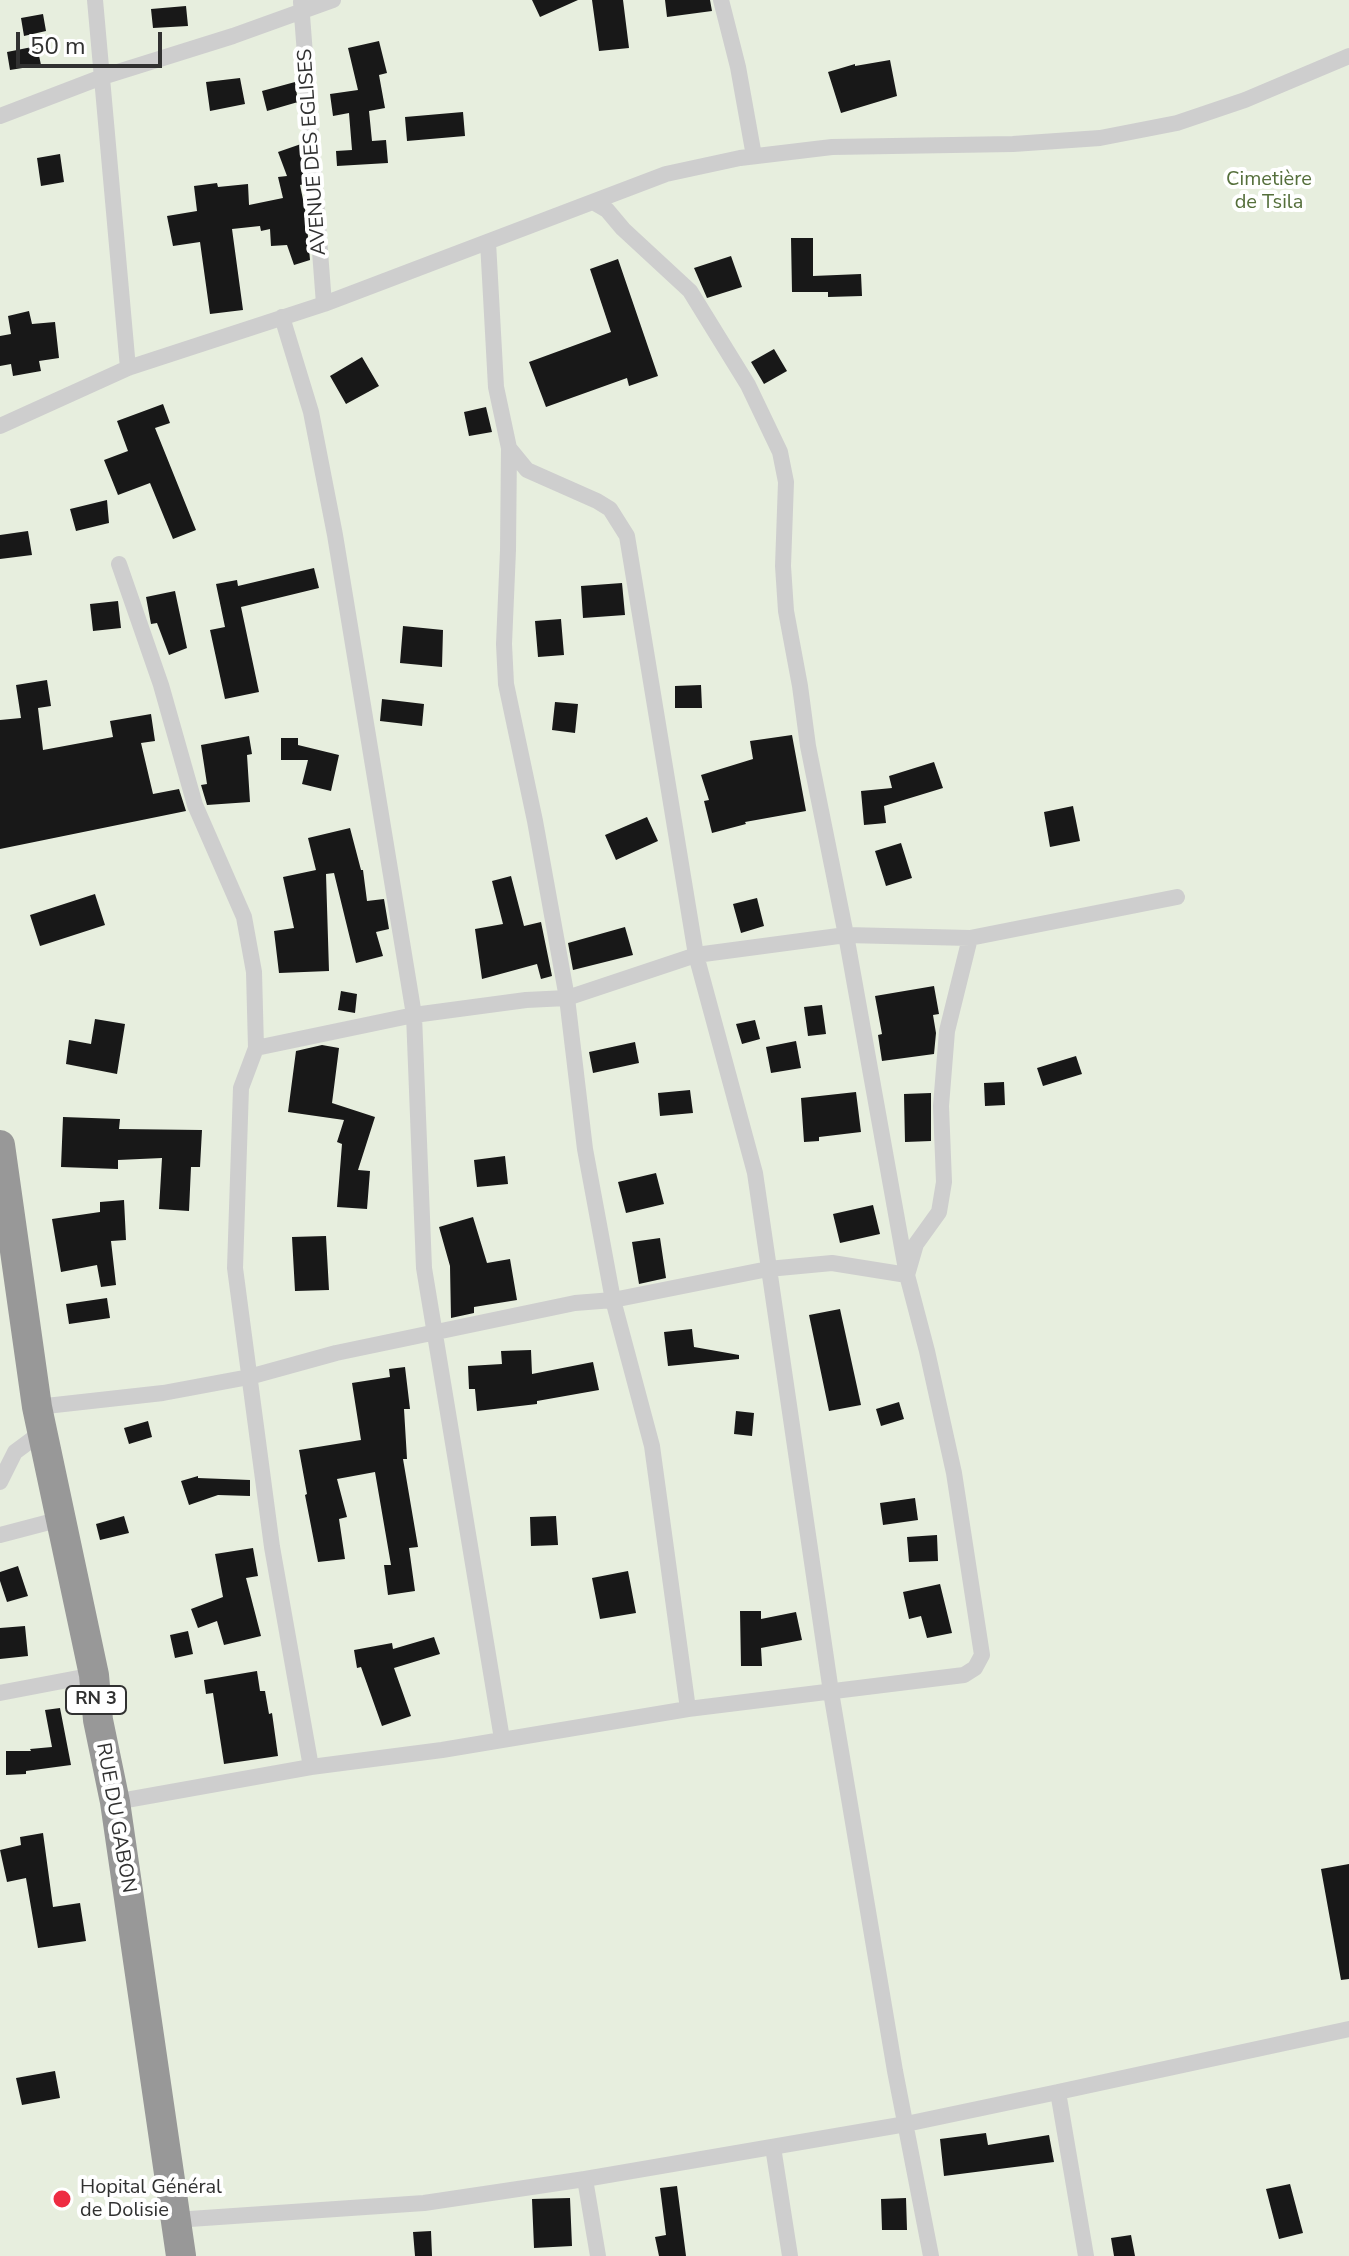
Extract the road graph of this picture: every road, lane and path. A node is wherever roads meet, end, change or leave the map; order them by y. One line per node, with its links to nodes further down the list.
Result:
1 (95, 0): 6 (street)
2 (333, 0): 4 (street)
3 (721, 0): 8 (street)
4 (302, 5): 6 (street); 11 (street, AVENUE DES EGLISES)
5 (1349, 56): 8 (street)
6 (102, 77): 7 (street); 13 (street)
7 (0, 116)
8 (754, 156): 9 (street)
9 (595, 203): 10 (street); 19 (street)
10 (488, 242): 11 (street); 16 (street)
11 (324, 304): 12 (street)
12 (282, 317): 13 (street); 23 (street)
13 (128, 368): 14 (street)
14 (9, 417): 15 (street)
15 (0, 426)
16 (509, 448): 21 (street); 22 (street)
17 (119, 564): 24 (street)
18 (1177, 897): 20 (street)
19 (846, 935): 20 (street); 21 (street); 27 (street)
20 (970, 938): 27 (street)
21 (696, 955): 22 (street); 26 (street)
22 (567, 998): 23 (street); 28 (street)
23 (414, 1015): 24 (street); 29 (street)
24 (256, 1048): 30 (street)
25 (0, 1145): 31 (highway, RUE DU GABON / RN 3)
26 (768, 1269): 27 (street); 28 (street); 37 (street)
27 (907, 1275): 37 (street)
28 (613, 1300): 29 (street); 39 (street)
29 (435, 1333): 30 (street); 40 (street)
30 (249, 1377): 31 (street); 41 (street)
31 (39, 1420): 32 (street); 34 (highway, RUE DU GABON / RN 3)
32 (8, 1451): 33 (street)
33 (0, 1482)
34 (61, 1519): 35 (street); 36 (highway, RUE DU GABON / RN 3)
35 (0, 1535)
36 (94, 1675): 38 (street); 42 (highway, RUE DU GABON / RN 3)
37 (831, 1692): 39 (street); 45 (street)
38 (0, 1693)
39 (688, 1709): 40 (street)
40 (502, 1739): 41 (street)
41 (311, 1767): 42 (street)
42 (115, 1802): 48 (highway, RUE DU GABON / RN 3)
43 (1349, 2029): 44 (street)
44 (1058, 2092): 45 (street); 53 (street)
45 (906, 2124): 46 (street); 52 (street)
46 (773, 2147): 47 (street); 51 (street)
47 (585, 2179): 48 (street); 50 (street)
48 (175, 2220): 49 (highway, RUE DU GABON / RN 3)
49 (181, 2256)
50 (598, 2256)
51 (790, 2256)
52 (931, 2256)
53 (1086, 2256)

